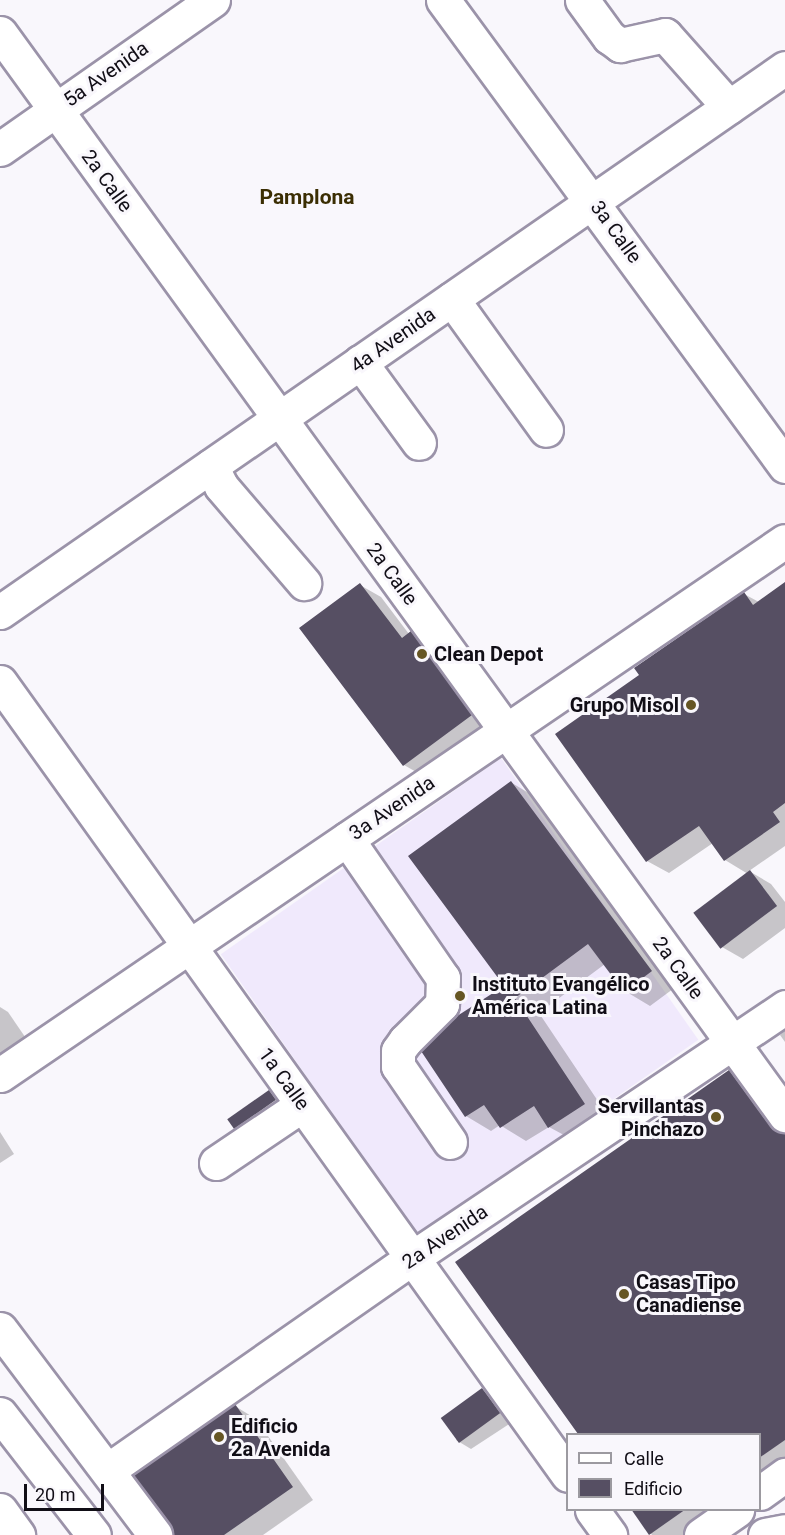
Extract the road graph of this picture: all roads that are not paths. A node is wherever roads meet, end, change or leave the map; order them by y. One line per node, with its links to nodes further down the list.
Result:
1 (213, 0): 7 (main road, 5a Avenida)
2 (443, 0): 9 (main road, 3a Calle)
3 (582, 0): 6 (main road)
4 (0, 33): 7 (main road, 2a Calle)
5 (785, 68): 6 (main road, 4a Avenida)
6 (729, 107): 9 (main road, 4a Avenida)
7 (56, 110): 8 (main road, 5a Avenida); 12 (main road, 2a Calle)
8 (0, 149)
9 (593, 201): 10 (main road, 4a Avenida); 16 (main road, 3a Calle)
10 (452, 299): 11 (main road, 4a Avenida); 13 (main road)
11 (360, 362): 12 (main road, 4a Avenida); 14 (main road)
12 (280, 418): 15 (main road, 4a Avenida); 21 (main road, 2a Calle)
13 (546, 430)
14 (419, 443)
15 (211, 466): 18 (main road); 19 (main road, 4a Avenida)
16 (785, 466)
17 (785, 541): 21 (main road, 3a Avenida)
18 (304, 583)
19 (0, 612)
20 (0, 682): 23 (main road, 1a Calle)
21 (506, 731): 22 (main road, 3a Avenida); 25 (main road, 2a Calle)
22 (347, 839): 23 (main road, 3a Avenida); 29 (main road)
23 (189, 947): 26 (main road, 3a Avenida); 27 (main road, 1a Calle)
24 (785, 1007): 25 (main road, 2a Avenida)
25 (733, 1044): 28 (main road, 2a Calle); 31 (main road, 2a Avenida)
26 (0, 1075)
27 (302, 1105): 30 (main road); 31 (main road, 1a Calle)
28 (785, 1115)
29 (450, 1142)
30 (216, 1163)
31 (412, 1258): 34 (main road, 2a Avenida); 35 (main road, 1a Calle)
32 (0, 1329): 34 (main road)
33 (0, 1414): 43 (main road)
34 (108, 1470): 44 (main road)
35 (566, 1474)
36 (785, 1475): 37 (main road)
37 (761, 1492)
38 (0, 1510): 42 (main road)
39 (593, 1511): 45 (main road)
40 (734, 1511): 46 (main road)
41 (785, 1531): 47 (main road)
42 (18, 1535)
43 (94, 1535)
44 (155, 1535)
45 (610, 1535)
46 (701, 1535)
47 (765, 1535)

